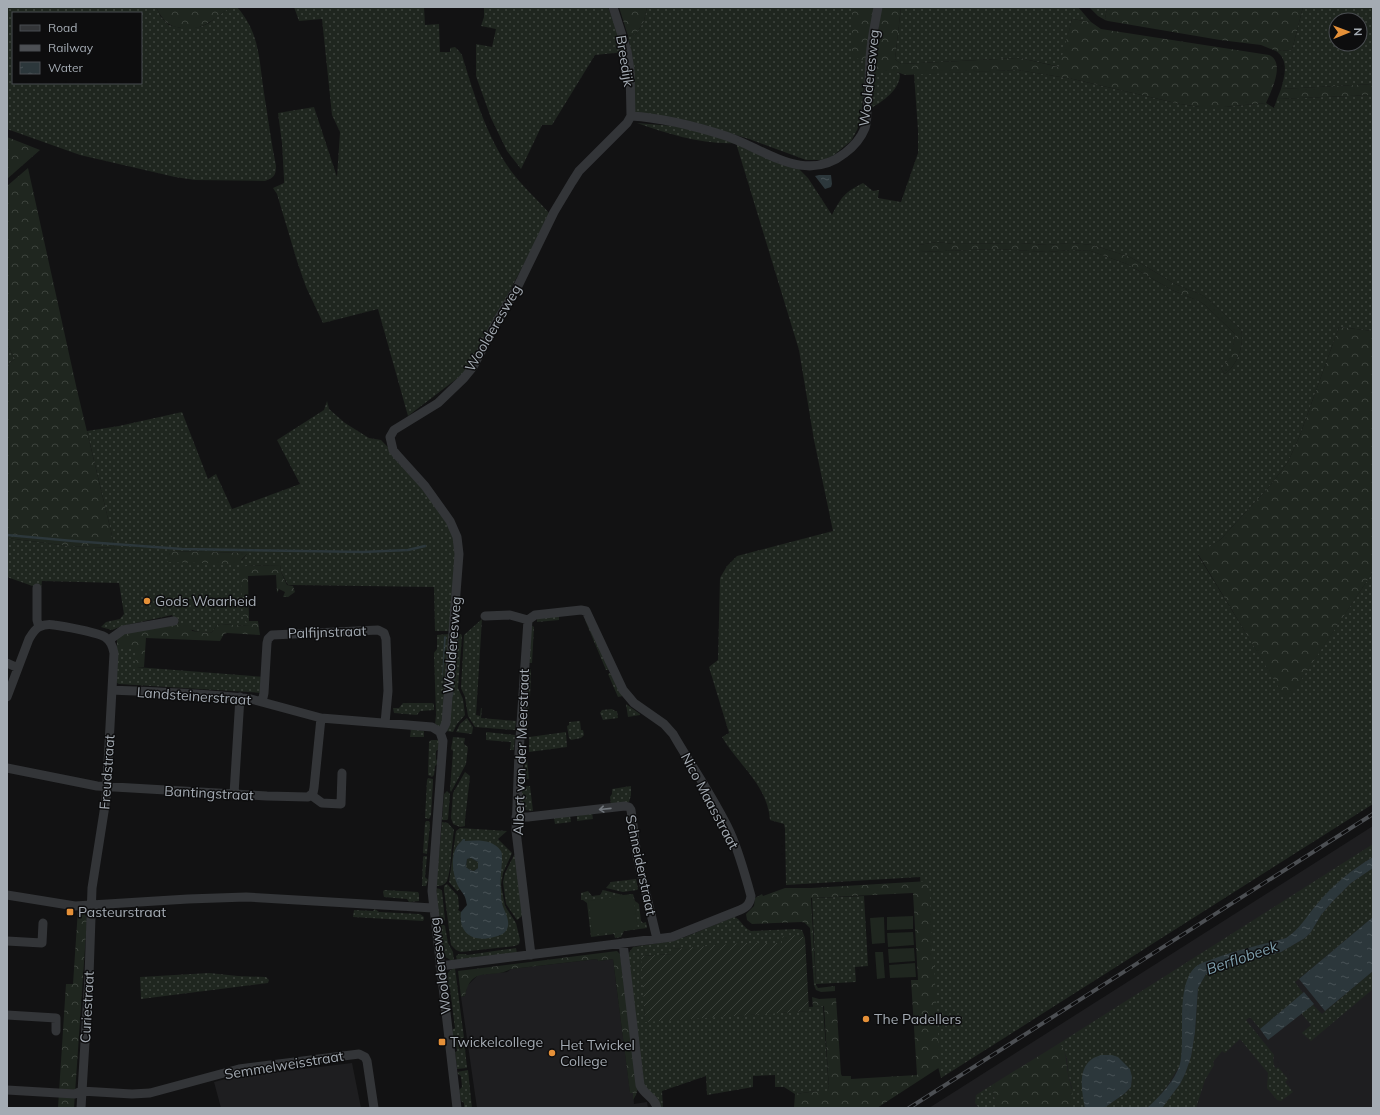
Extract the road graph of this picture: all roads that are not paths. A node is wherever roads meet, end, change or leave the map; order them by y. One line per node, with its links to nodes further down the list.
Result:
1 (613, 7): 3 (street, Breedijk)
2 (878, 7): 3 (street, Woolderesweg)
3 (631, 116): 18 (street, Woolderesweg)
4 (37, 588): 8 (street)
5 (485, 616): 6 (street)
6 (528, 620): 24 (street, Albert van der Meerstraat); 29 (street, Nico Maasstraat)
7 (174, 621): 9 (street)
8 (39, 627): 9 (street); 11 (street)
9 (109, 640): 12 (street, Freudstraat)
10 (7, 663): 11 (street)
11 (18, 668): 13 (street)
12 (112, 690): 14 (street, Landsteinerstraat); 21 (street, Freudstraat)
13 (7, 697)
14 (240, 697): 15 (street, Landsteinerstraat); 22 (street)
15 (262, 702): 16 (street, Landsteinerstraat); 17 (street, Palfijnstraat)
16 (321, 718): 17 (street, Landsteinerstraat); 23 (street)
17 (385, 723): 18 (street, Landsteinerstraat)
18 (440, 732): 27 (street, Woolderesweg)
19 (7, 768): 21 (street, Bantingstraat)
20 (342, 773): 23 (street)
21 (106, 787): 22 (street, Bantingstraat); 26 (street, Freudstraat)
22 (234, 794): 23 (street, Bantingstraat)
23 (311, 795)
24 (516, 817): 29 (street, Schneiderstraat, one-way to 24); 32 (street, Albert van der Meerstraat)
25 (7, 895): 26 (street)
26 (92, 905): 27 (street); 37 (street, Curiestraat)
27 (433, 908): 33 (street, Woolderesweg)
28 (43, 923): 30 (street)
29 (657, 939): 31 (street, Nico Maasstraat)
30 (7, 941)
31 (623, 943): 32 (street, Nico Maasstraat); 41 (street)
32 (531, 955): 33 (street, Nico Maasstraat)
33 (440, 966): 40 (street, Woolderesweg)
34 (7, 1015): 35 (street)
35 (56, 1031)
36 (7, 1090): 37 (street, Semmelweisstraat)
37 (81, 1091): 38 (street, Curiestraat); 39 (street, Semmelweisstraat)
38 (81, 1108)
39 (374, 1108)
40 (457, 1108)
41 (657, 1108)

